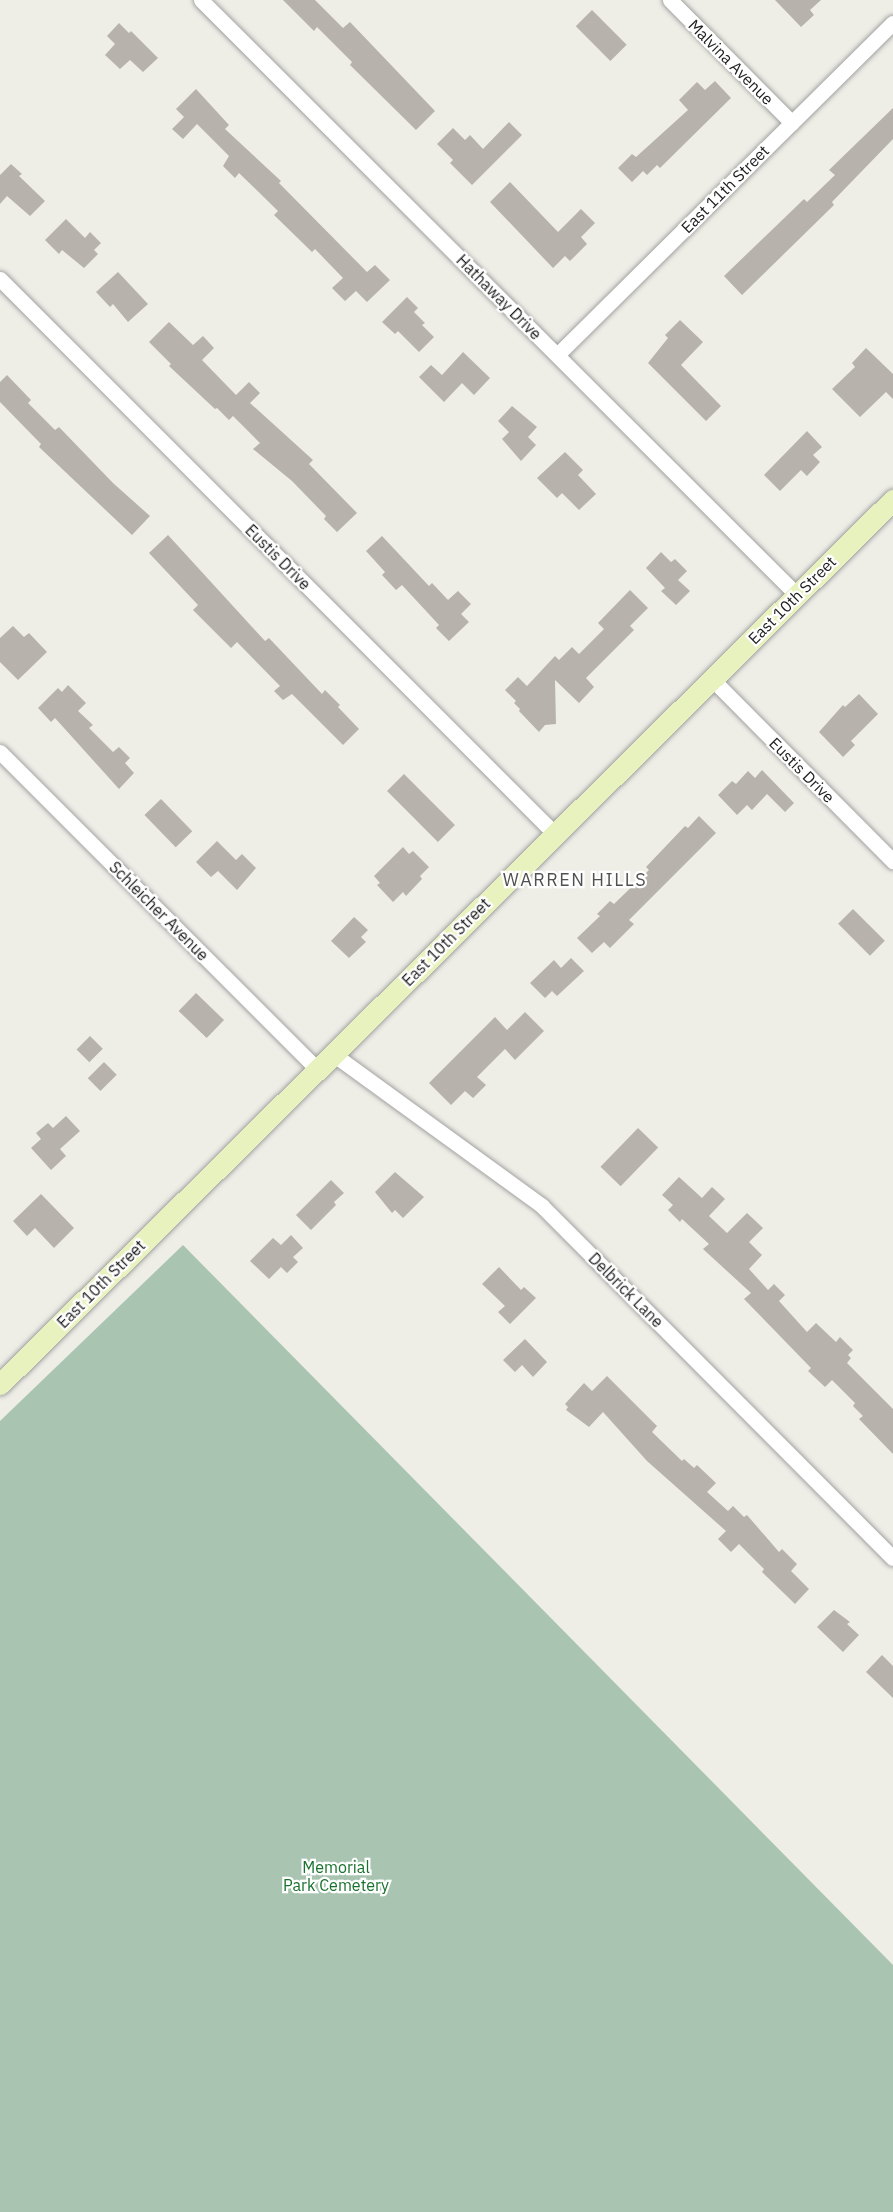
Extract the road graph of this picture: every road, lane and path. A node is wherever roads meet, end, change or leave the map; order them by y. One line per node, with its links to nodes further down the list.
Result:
1 (201, 0): 6 (street, Hathaway Drive)
2 (670, 0): 4 (street, Malvina Avenue)
3 (893, 23): 4 (street, East 11th Street)
4 (792, 123): 6 (street, East 11th Street)
5 (0, 279): 11 (street, Eustis Drive)
6 (557, 355): 8 (street, Hathaway Drive)
7 (893, 500): 8 (main road, East 10th Street)
8 (797, 594): 9 (main road, East 10th Street)
9 (712, 679): 11 (main road, East 10th Street); 12 (street, Eustis Drive)
10 (0, 752): 14 (street, Schleicher Avenue)
11 (555, 834): 13 (main road, East 10th Street)
12 (893, 861)
13 (333, 1054): 14 (main road, East 10th Street); 16 (street, Delbrick Lane)
14 (318, 1070): 15 (main road, East 10th Street)
15 (0, 1384)
16 (893, 1558)

